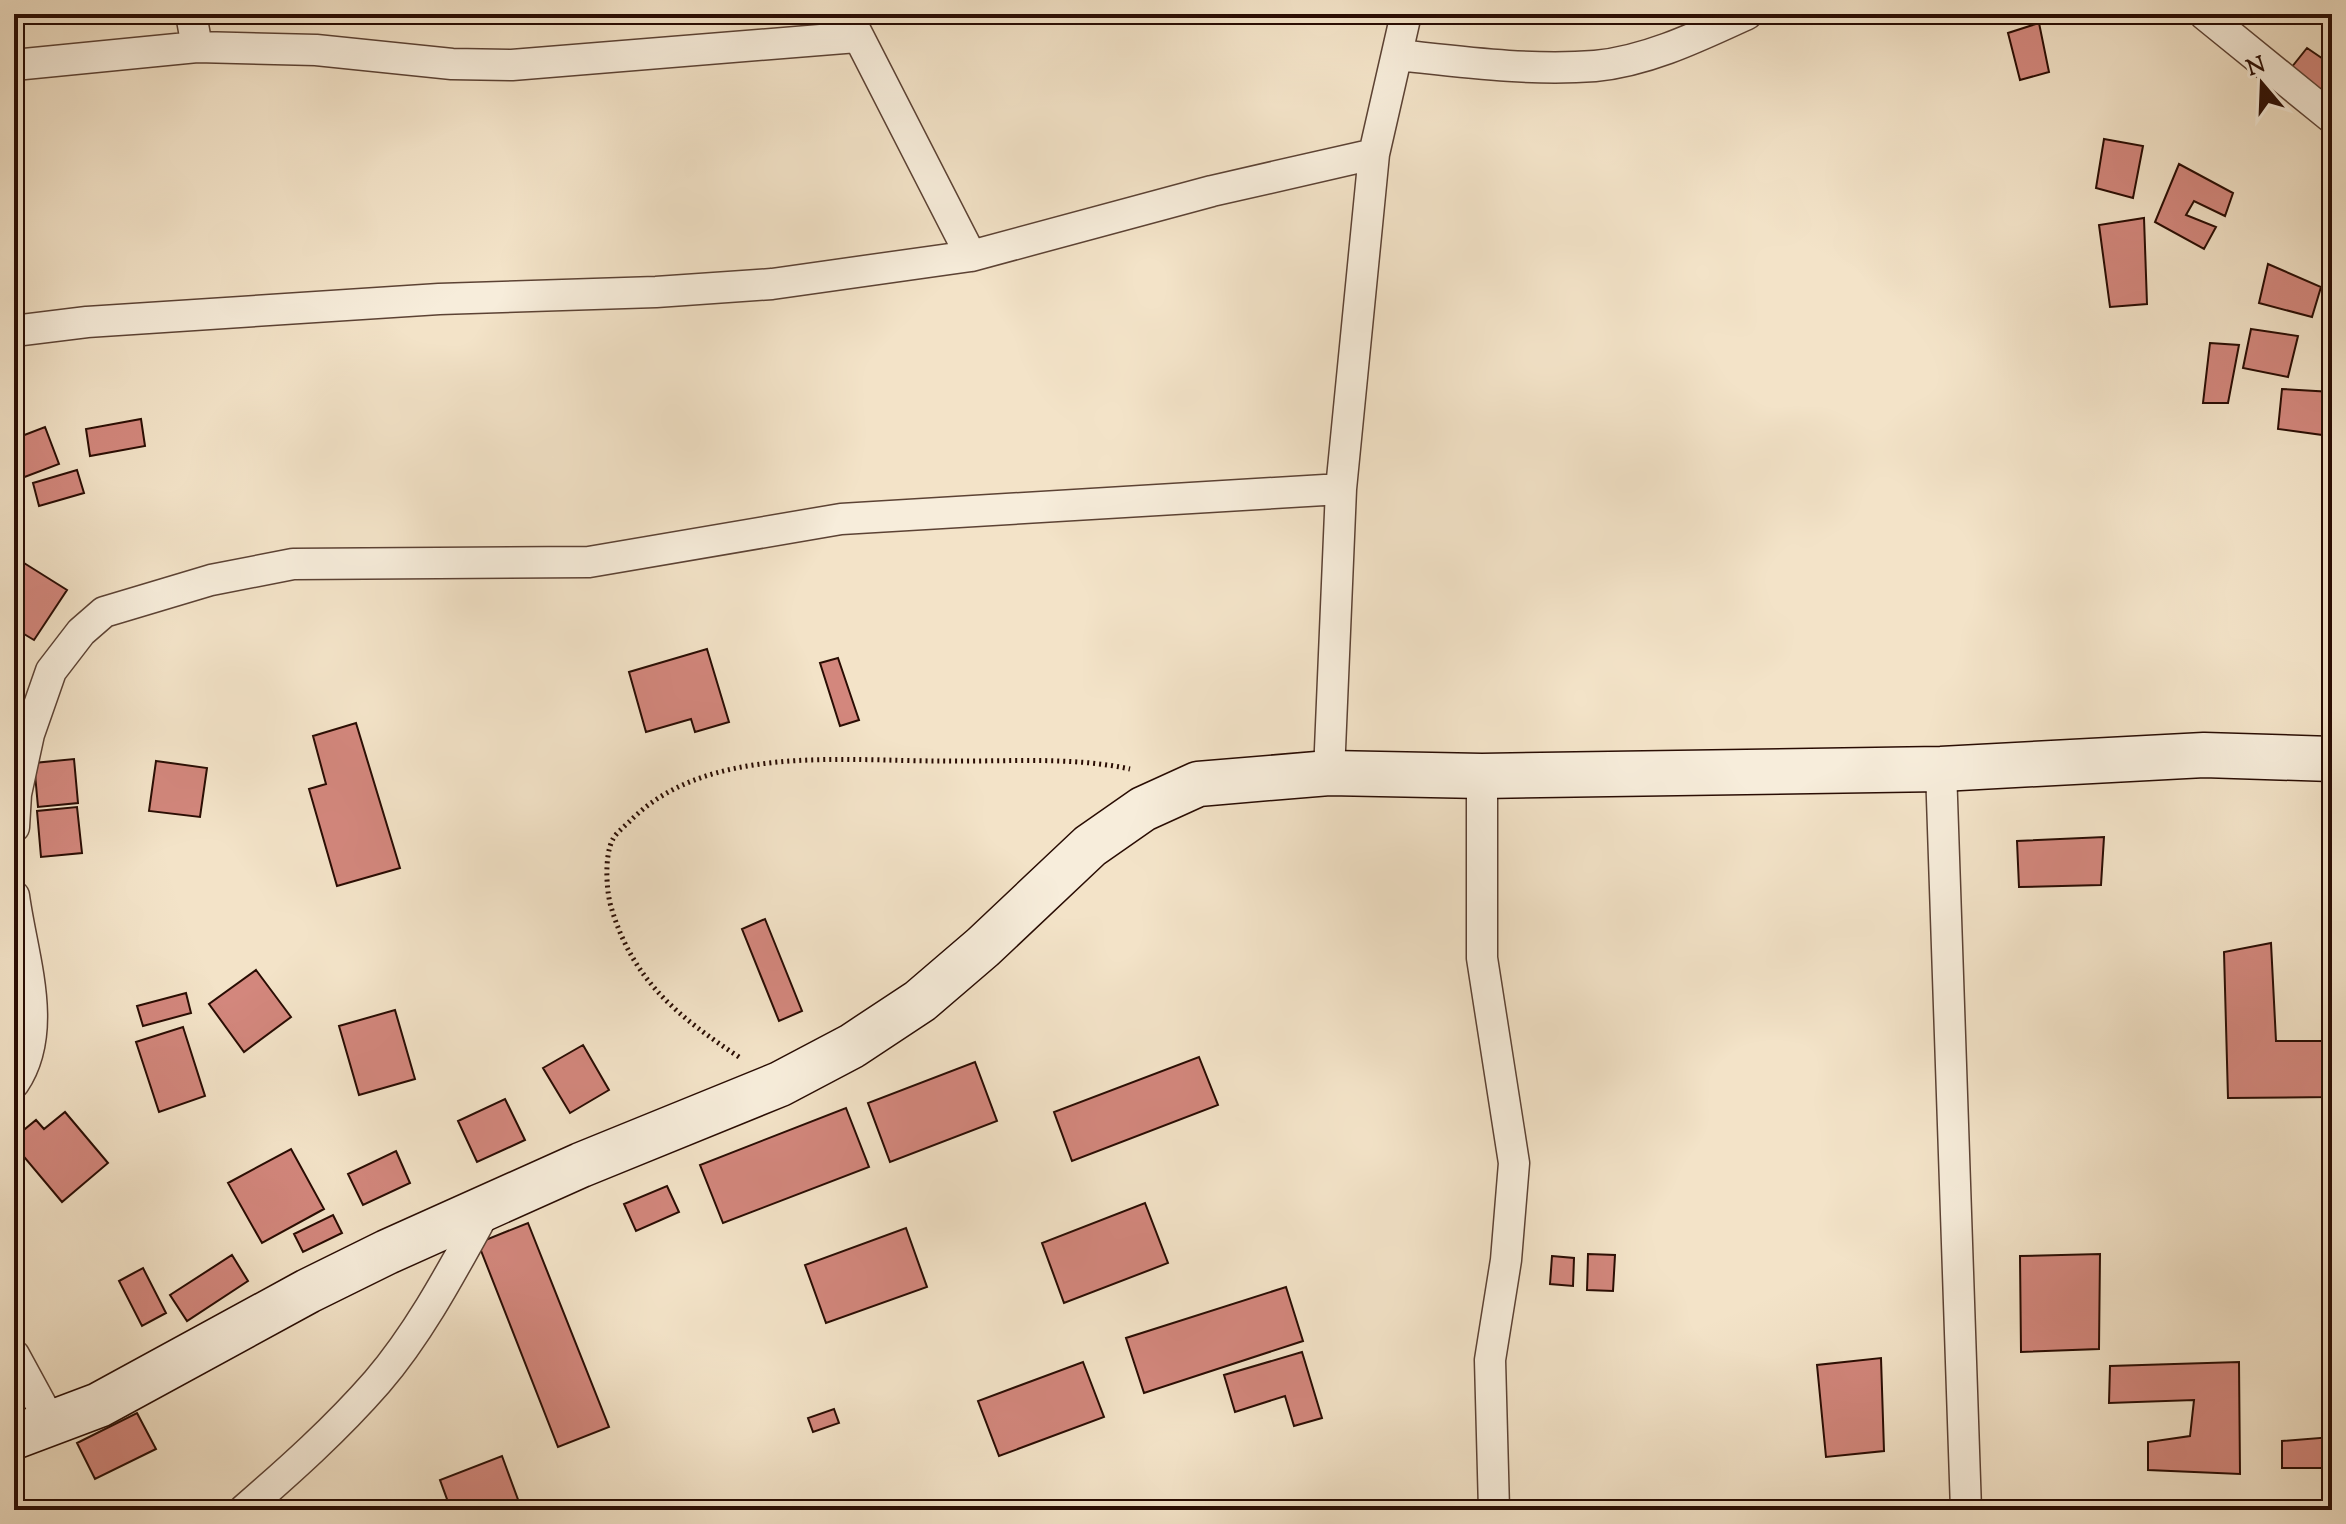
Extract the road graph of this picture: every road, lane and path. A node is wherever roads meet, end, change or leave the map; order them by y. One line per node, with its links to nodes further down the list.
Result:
1 (191, 14): 6 (street)
2 (1406, 14): 7 (street)
3 (1747, 14): 7 (street)
4 (2204, 14): 9 (street)
5 (852, 26): 6 (street); 11 (street)
6 (197, 47): 8 (street)
7 (1397, 55): 10 (street)
8 (14, 65)
9 (2332, 118)
10 (1374, 154): 11 (street); 13 (street)
11 (971, 256): 12 (street)
12 (14, 331)
13 (1341, 489): 16 (street); 19 (street)
14 (2332, 759): 15 (main road)
15 (1941, 769): 17 (main road); 28 (street)
16 (1329, 773): 17 (main road); 18 (main road)
17 (1482, 776): 27 (street)
18 (1198, 784): 22 (main road); 22 (path)
19 (14, 827)
20 (14, 896): 21 (street)
21 (14, 1083)
22 (780, 1084): 23 (main road)
23 (485, 1211): 25 (main road); 26 (street)
24 (14, 1355): 25 (street)
25 (32, 1430)
26 (244, 1510)
27 (1494, 1510)
28 (1966, 1510)

